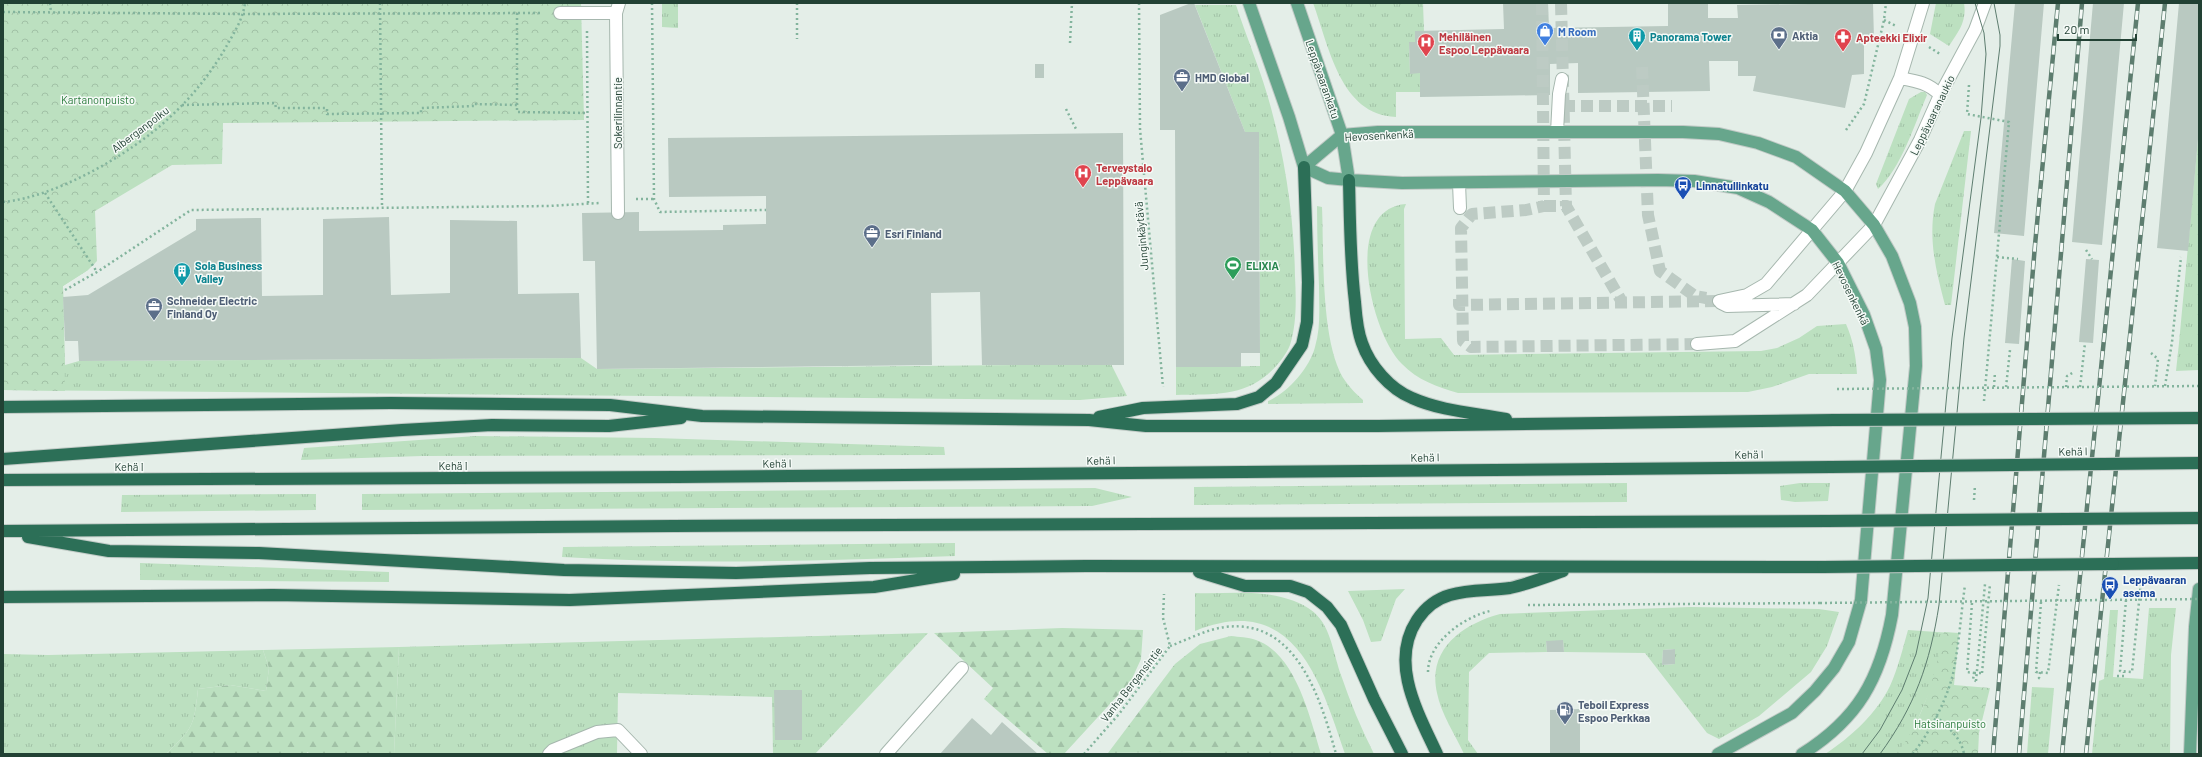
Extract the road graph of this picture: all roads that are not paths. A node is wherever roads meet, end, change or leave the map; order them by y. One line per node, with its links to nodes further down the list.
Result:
1 (1249, 3): 12 (main road)
2 (1297, 3): 11 (main road, Leppävaarankatu)
3 (1923, 3): 8 (street)
4 (1985, 3): 9 (street, Leppävaaranaukio)
5 (615, 6): 6 (street); 17 (street, Sokerilinnantie)
6 (560, 13)
7 (1562, 78): 10 (street)
8 (1900, 78): 9 (street); 15 (street)
9 (1940, 95): 18 (street, Leppävaaranaukio)
10 (1557, 132): 11 (main road, Hevosenkenkä); 15 (main road, Hevosenkenkä)
11 (1342, 135): 12 (main road, Hevosenkenkä); 13 (main road, Leppävaarankatu)
12 (1304, 167): 13 (main road, Hevosenkenkä); 26 (highway)
13 (1349, 180): 14 (main road, Hevosenkenkä); 27 (highway)
14 (1459, 183): 16 (street); 19 (main road, Hevosenkenkä)
15 (1845, 191): 18 (main road, Hevosenkenkä); 19 (street)
16 (1460, 208)
17 (618, 213)
18 (1874, 225): 20 (street); 46 (main road, Hevosenkenkä)
19 (1812, 230): 20 (main road, Hevosenkenkä); 21 (street)
20 (1838, 263): 21 (street); 45 (main road, Hevosenkenkä)
21 (1795, 304): 22 (street)
22 (1696, 344)
23 (3, 407): 24 (highway)
24 (702, 416): 26 (highway); 28 (highway)
25 (2199, 418): 27 (highway, bridge)
26 (1089, 420): 27 (highway)
27 (1537, 424)
28 (3, 458)
29 (2199, 463): 30 (highway, Kehä I, bridge)
30 (3, 480)
31 (2199, 518): 32 (highway, bridge)
32 (3, 532): 34 (highway)
33 (2199, 563): 36 (highway, bridge)
34 (991, 568): 35 (highway); 38 (highway)
35 (1187, 568): 36 (highway); 43 (highway)
36 (1576, 568): 44 (highway)
37 (2199, 589): 47 (main road)
38 (3, 597)
39 (962, 668): 42 (street)
40 (549, 754): 41 (street)
41 (641, 754)
42 (886, 754)
43 (1402, 754)
44 (1438, 754)
45 (1718, 754)
46 (1802, 754)
47 (2190, 754)

